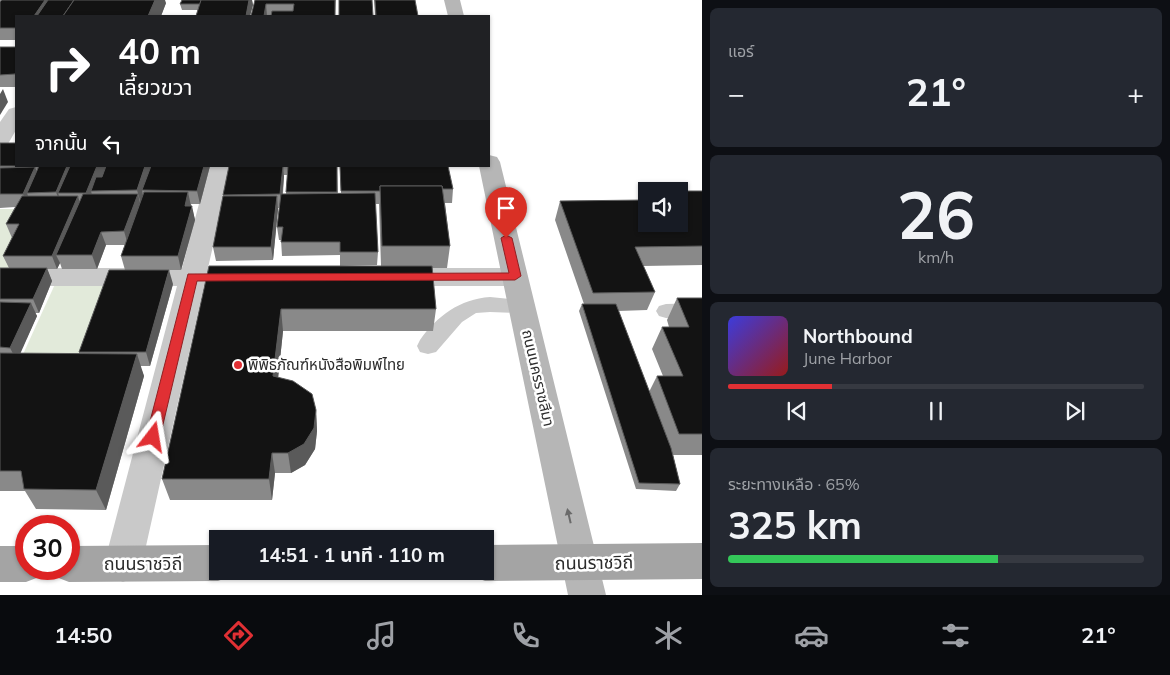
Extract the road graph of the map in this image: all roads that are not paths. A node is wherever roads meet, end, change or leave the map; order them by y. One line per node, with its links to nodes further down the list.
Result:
1 (452, 0): 2 (main road)
2 (456, 15)
3 (15, 115): 4 (street)
4 (0, 139)
5 (0, 148): 6 (street)
6 (15, 148)
7 (490, 166): 9 (main road, ถนนนครราชสีมา)
8 (220, 167): 11 (street)
9 (515, 276): 13 (street); 14 (main road, ถนนนครราชสีมา)
10 (0, 277): 11 (street)
11 (192, 277): 12 (street); 22 (street)
12 (266, 277)
13 (372, 277)
14 (522, 306): 17 (lane); 25 (main road, ถนนนครราชสีมา, one-way to 14)
15 (666, 310): 16 (lane)
16 (702, 310)
17 (428, 346)
18 (702, 561): 25 (main road, ถนนราชวิถี)
19 (0, 564): 20 (main road)
20 (15, 564)
21 (80, 564): 22 (main road, ถนนราชวิถี)
22 (124, 564): 23 (main road, ถนนราชวิถี)
23 (209, 564)
24 (494, 564): 25 (main road, ถนนราชวิถี)
25 (583, 579)

